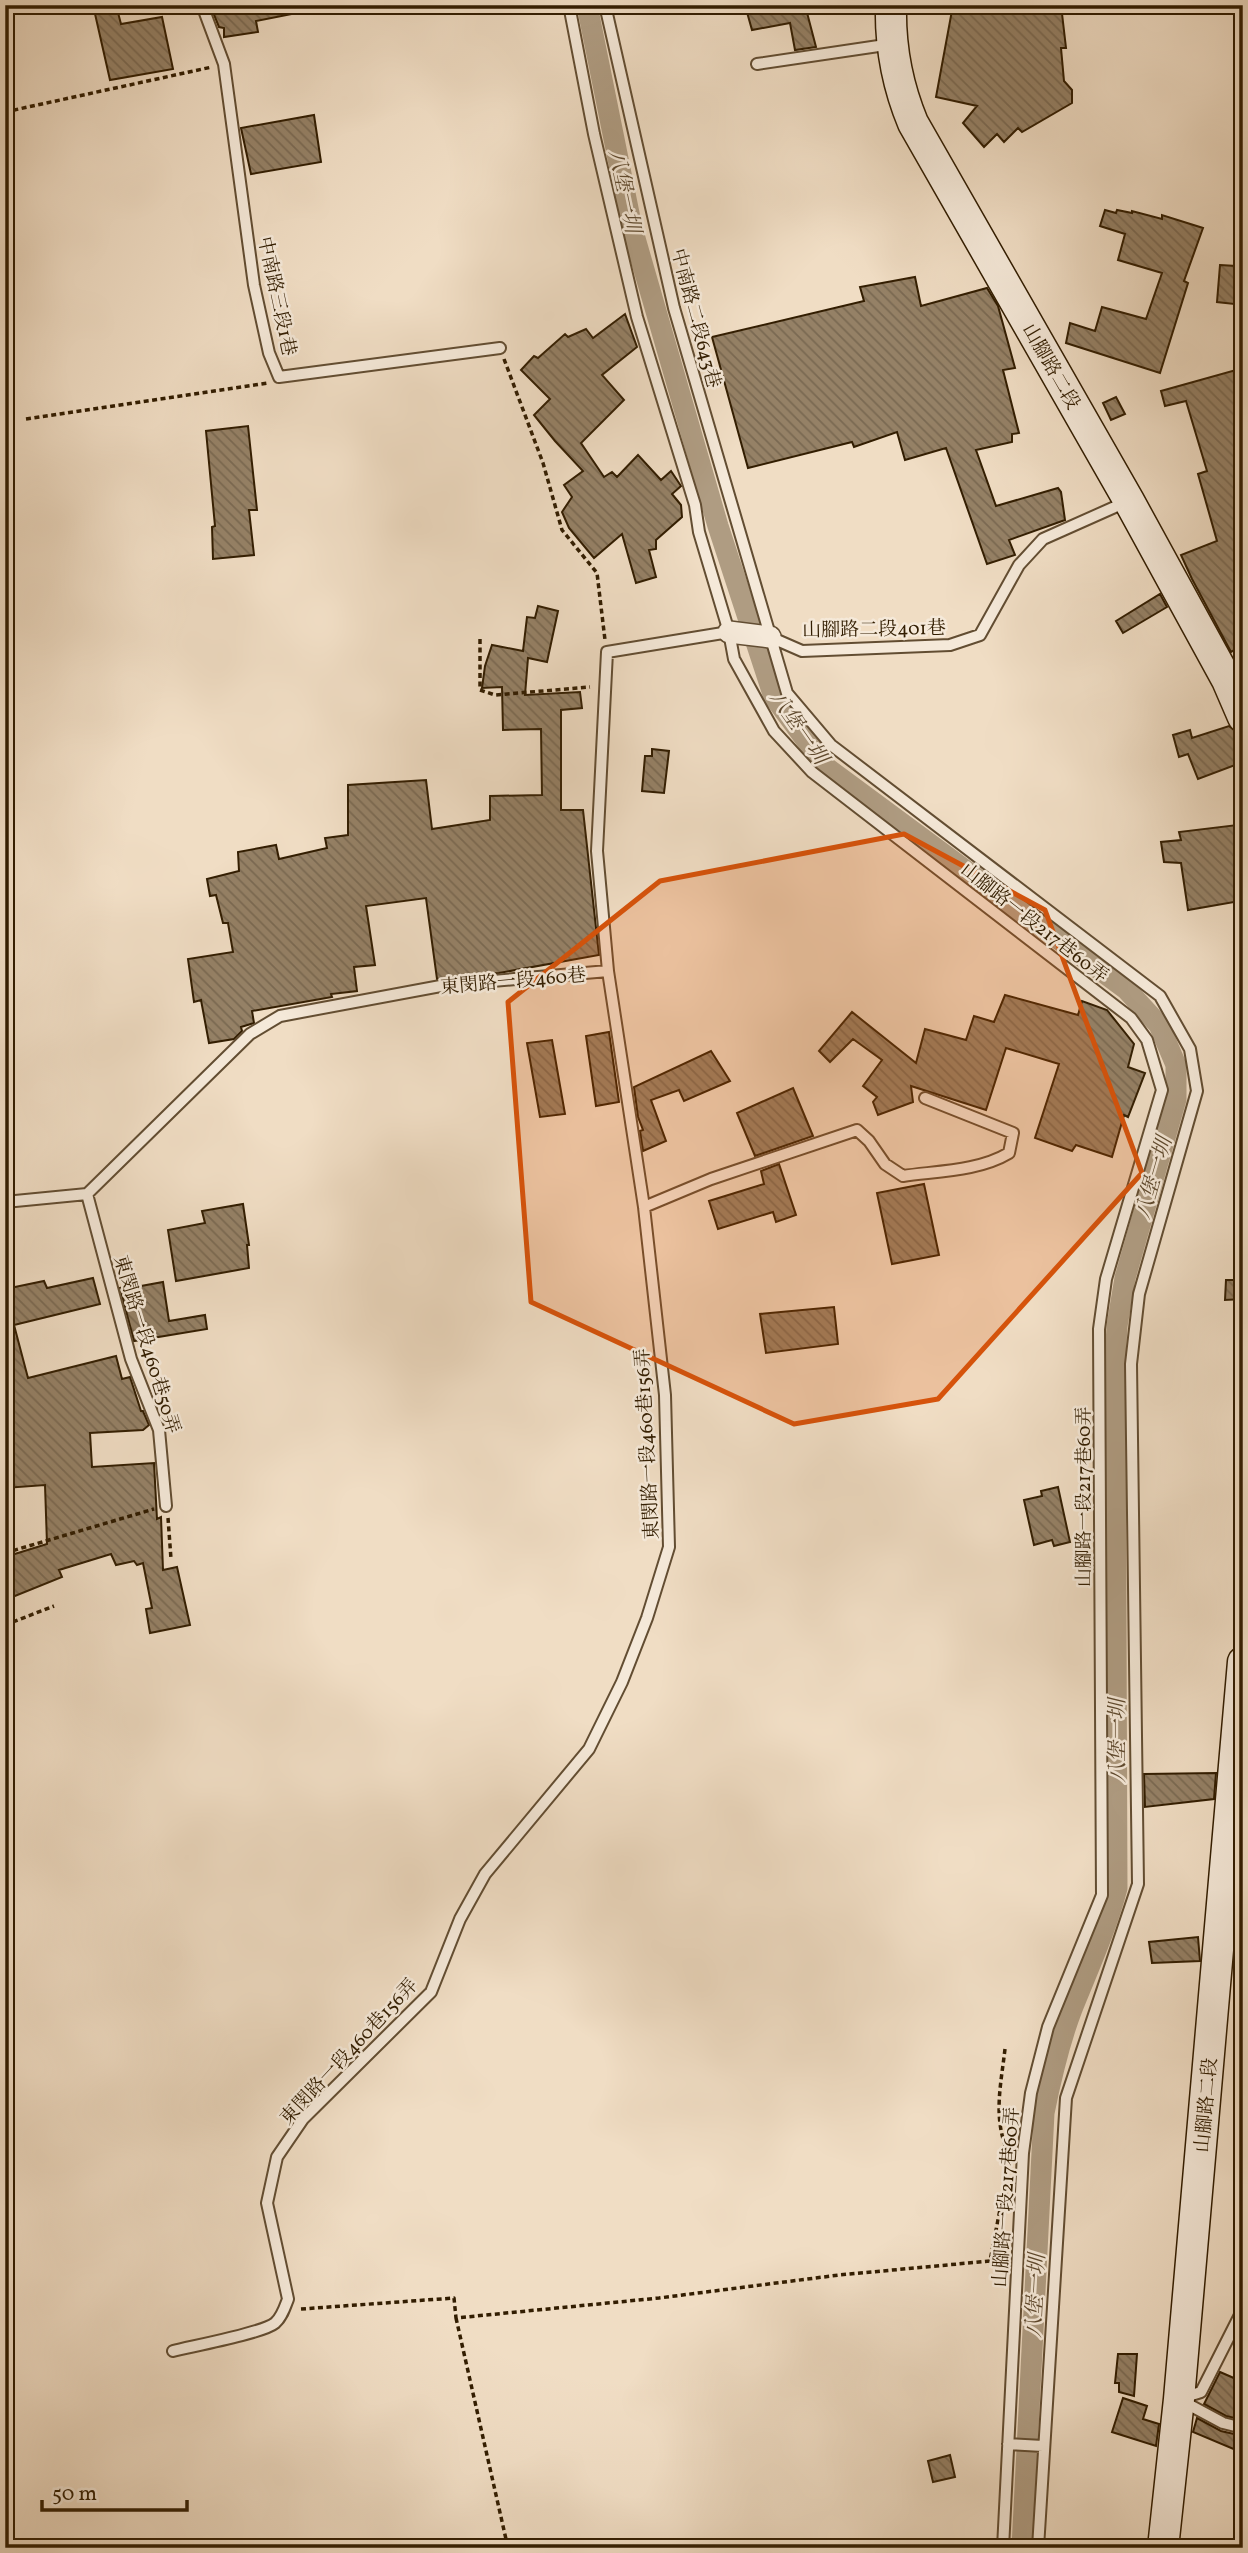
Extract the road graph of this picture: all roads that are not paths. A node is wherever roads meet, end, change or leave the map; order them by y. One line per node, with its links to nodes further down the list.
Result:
1 (202, 5): 7 (lane, 中南路三段1巷)
2 (569, 5): 9 (lane, 山腳路一段217巷60弄)
3 (605, 5): 10 (lane, 中南路二段643巷)
4 (891, 5): 5 (main road, 山腳路二段)
5 (894, 43): 6 (lane); 8 (main road, 山腳路二段)
6 (757, 64)
7 (500, 348)
8 (1129, 501): 10 (lane, 山腳路二段401巷); 11 (main road, 山腳路二段)
9 (729, 632): 10 (street); 12 (lane, 東閔路一段460巷); 23 (lane, 山腳路一段217巷60弄)
10 (770, 637): 24 (lane, 中南路二段643巷)
11 (1243, 718)
12 (608, 971): 14 (lane, 東閔路一段460巷); 16 (lane, 東閔路一段460巷156弄)
13 (925, 1098): 16 (lane)
14 (87, 1194): 15 (lane); 17 (lane, 東閔路一段460巷50弄)
15 (5, 1202)
16 (644, 1207): 20 (lane, 東閔路一段460巷156弄)
17 (166, 1506)
18 (1243, 1662): 21 (main road, 山腳路二段)
19 (1243, 2309): 21 (lane)
20 (173, 2351)
21 (1179, 2399): 22 (lane); 27 (main road, 山腳路二段)
22 (1243, 2428)
23 (1008, 2444): 24 (lane); 25 (lane, 山腳路一段217巷60弄)
24 (1044, 2446): 26 (lane, 中南路二段643巷)
25 (1003, 2548)
26 (1038, 2548)
27 (1163, 2548)

